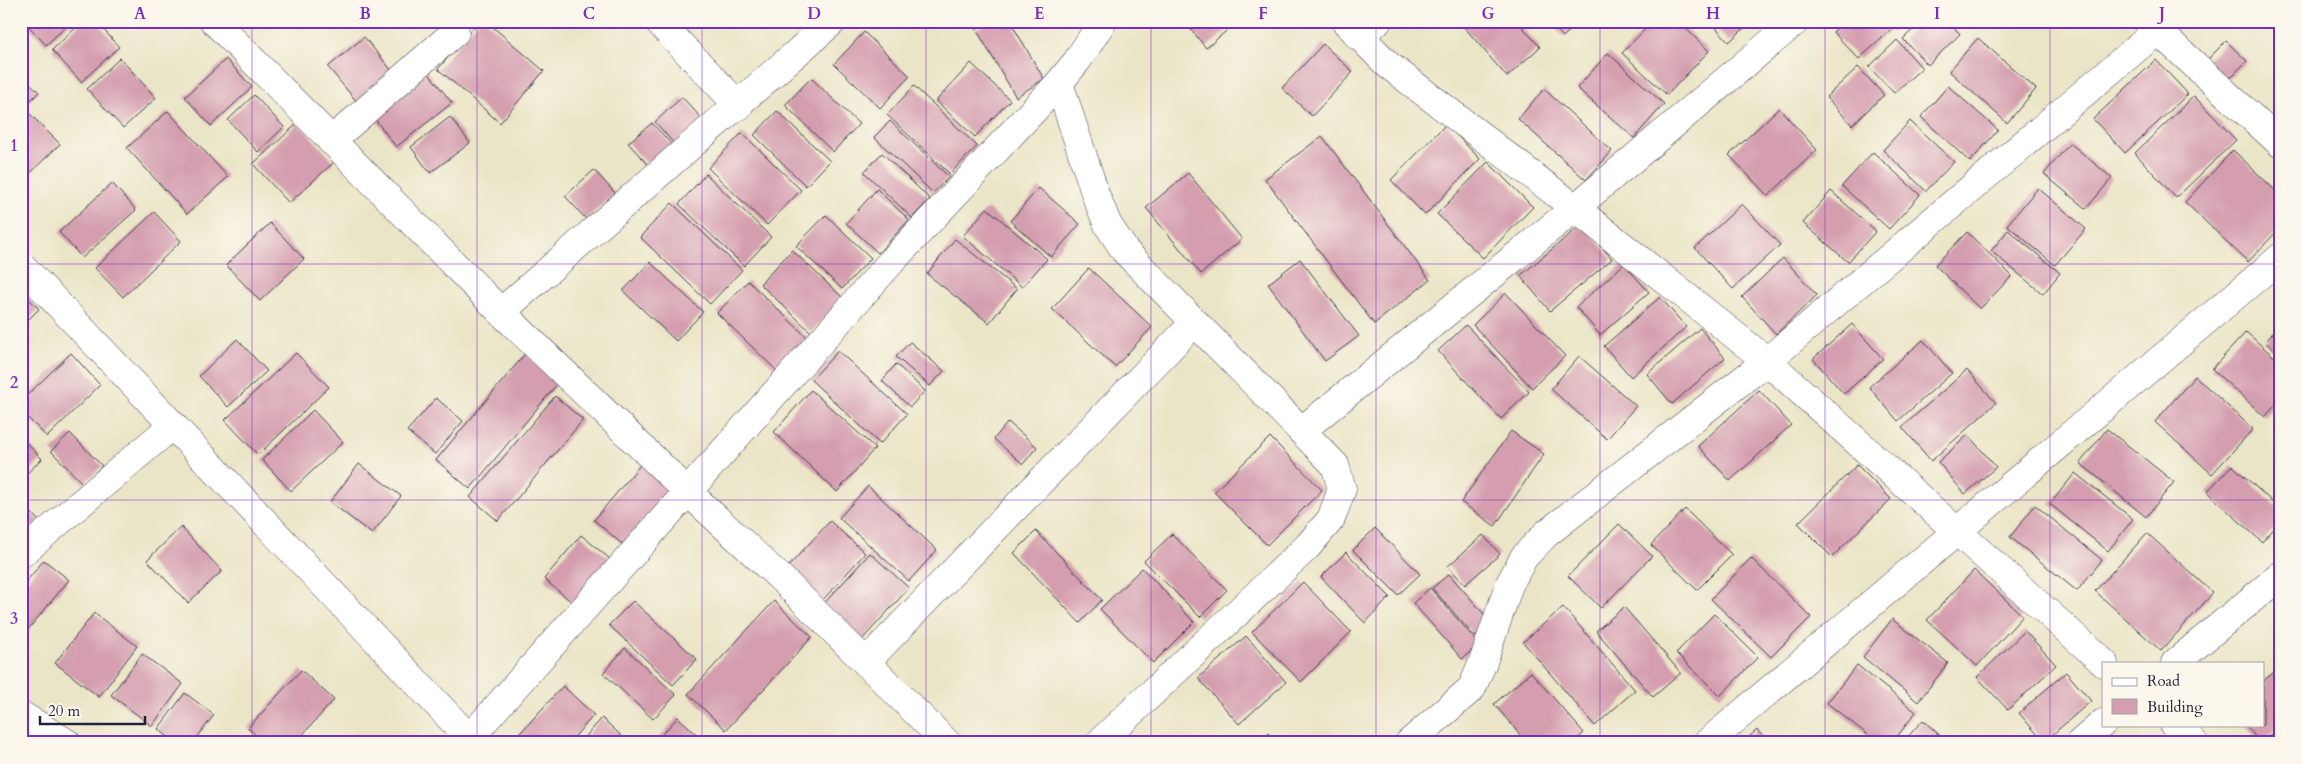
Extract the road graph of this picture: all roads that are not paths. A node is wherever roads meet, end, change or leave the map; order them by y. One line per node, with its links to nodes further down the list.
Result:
1 (214, 21): 11 (street)
2 (658, 21): 10 (street)
3 (833, 21): 10 (street)
4 (1103, 21): 9 (street)
5 (1796, 21): 13 (street)
6 (2158, 24): 12 (street); 18 (street)
7 (1360, 26): 13 (street)
8 (455, 32): 11 (street)
9 (1059, 83): 17 (street); 21 (street)
10 (739, 106): 16 (street)
11 (331, 141): 16 (street)
12 (2281, 144)
13 (1575, 208): 18 (street); 20 (street)
14 (2281, 257): 22 (street)
15 (21, 265): 19 (street)
16 (501, 312): 21 (street)
17 (1195, 322): 20 (street); 25 (street)
18 (1767, 361): 22 (street); 35 (street)
19 (173, 425): 23 (street); 31 (street)
20 (1301, 431): 34 (street)
21 (688, 492): 25 (street); 31 (street)
22 (1957, 532): 26 (street); 36 (street)
23 (21, 554)
24 (2281, 575): 27 (street)
25 (866, 662): 33 (street)
26 (2103, 662)
27 (2175, 662)
28 (2102, 724): 37 (street)
29 (25, 725): 32 (street)
30 (2175, 726): 38 (street)
31 (469, 741)
32 (67, 743)
33 (947, 743)
34 (1099, 743)
35 (1409, 743)
36 (1707, 743)
37 (2080, 743)
38 (2194, 743)

